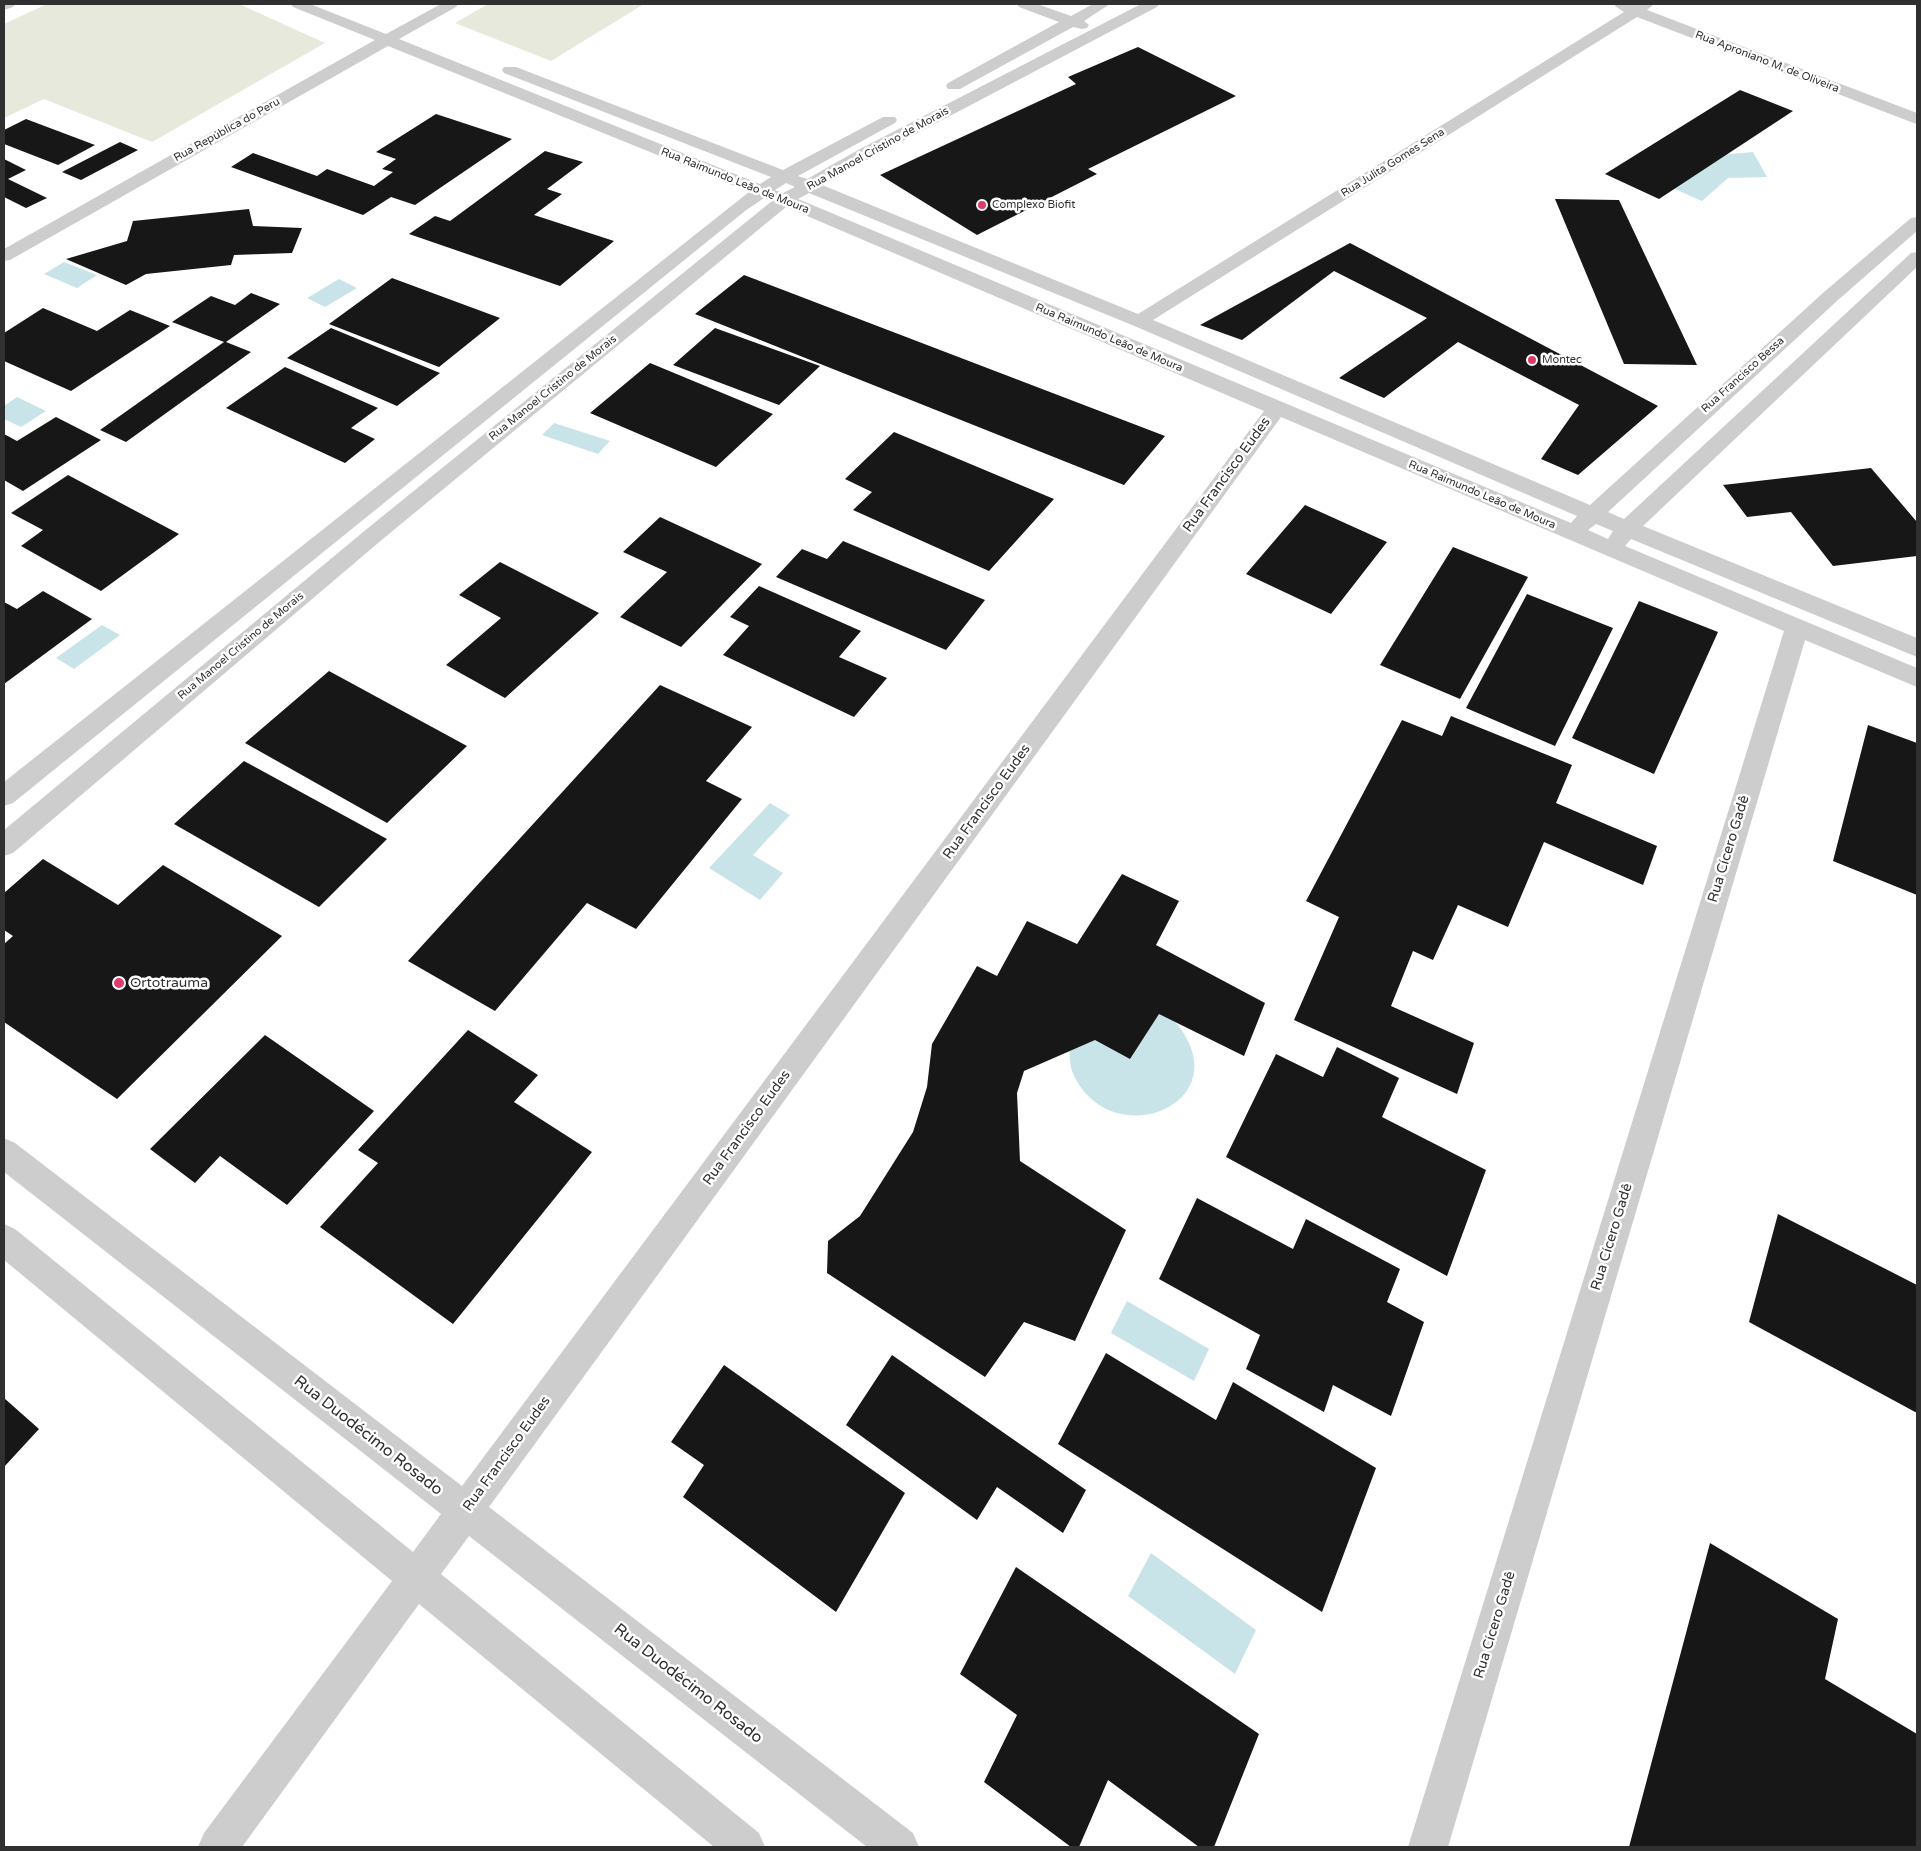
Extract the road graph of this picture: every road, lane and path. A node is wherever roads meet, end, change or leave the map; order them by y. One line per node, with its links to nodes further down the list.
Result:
1 (8, 4): 9 (street)
2 (298, 4): 14 (street, Rua Raimundo Leão de Moura)
3 (343, 4): 12 (street, Rua Raimundo Leão de Moura)
4 (451, 4): 12 (street, Rua República do Peru)
5 (1024, 4): 11 (street)
6 (1103, 4): 11 (street, Rua Manoel Cristino de Morais)
7 (1152, 4): 13 (street, Rua Manoel Cristino de Morais)
8 (1618, 4): 10 (street, Rua Aproniano M. de Oliveira)
9 (4, 6)
10 (1643, 6): 15 (street, Rua Aproniano M. de Oliveira); 16 (street, Rua Aproniano M. de Oliveira); 24 (street, Rua Julita Gomes Sena)
11 (1071, 20): 13 (street); 17 (street, Rua Manoel Cristino de Morais)
12 (406, 29): 14 (street, Rua República do Peru); 17 (street, Rua Raimundo Leão de Moura)
13 (1098, 32): 18 (street, Rua Manoel Cristino de Morais)
14 (386, 40): 19 (street, Rua Raimundo Leão de Moura); 22 (street, Rua República do Peru)
15 (1917, 109)
16 (1917, 119)
17 (784, 176): 18 (street, Rua Raimundo Leão de Moura); 19 (street, Rua Manoel Cristino de Morais)
18 (809, 187): 20 (street, Rua Manoel Cristino de Morais); 24 (street, Rua Raimundo Leão de Moura)
19 (760, 191): 20 (street, Rua Raimundo Leão de Moura); 33 (street, Rua Manoel Cristino de Morais)
20 (784, 200): 25 (street, Rua Raimundo Leão de Moura); 34 (street, Rua Manoel Cristino de Morais)
21 (1917, 222): 26 (street, Rua Francisco Bessa)
22 (4, 256)
23 (1917, 257): 27 (street)
24 (1139, 321): 26 (street, Rua Raimundo Leão de Moura)
25 (1277, 408): 28 (street, Rua Raimundo Leão de Moura); 37 (street, Rua Francisco Eudes)
26 (1592, 514): 27 (street, Rua Raimundo Leão de Moura); 28 (street, Rua Francisco Bessa)
27 (1628, 528): 29 (street); 31 (street, Rua Raimundo Leão de Moura)
28 (1574, 533): 29 (street, Rua Raimundo Leão de Moura)
29 (1611, 549): 30 (street, Rua Raimundo Leão de Moura)
30 (1796, 627): 32 (street, Rua Raimundo Leão de Moura); 42 (street, Rua Cícero Gadê)
31 (1917, 648)
32 (1917, 678)
33 (4, 796)
34 (4, 845)
35 (4, 1153): 37 (street, Rua Duodécimo Rosado)
36 (4, 1240): 38 (street)
37 (465, 1511): 38 (street, Rua Francisco Eudes); 41 (street, Rua Duodécimo Rosado)
38 (416, 1577): 39 (street, Rua Francisco Eudes); 40 (street)
39 (218, 1847)
40 (745, 1847)
41 (899, 1847)
42 (1428, 1847)

